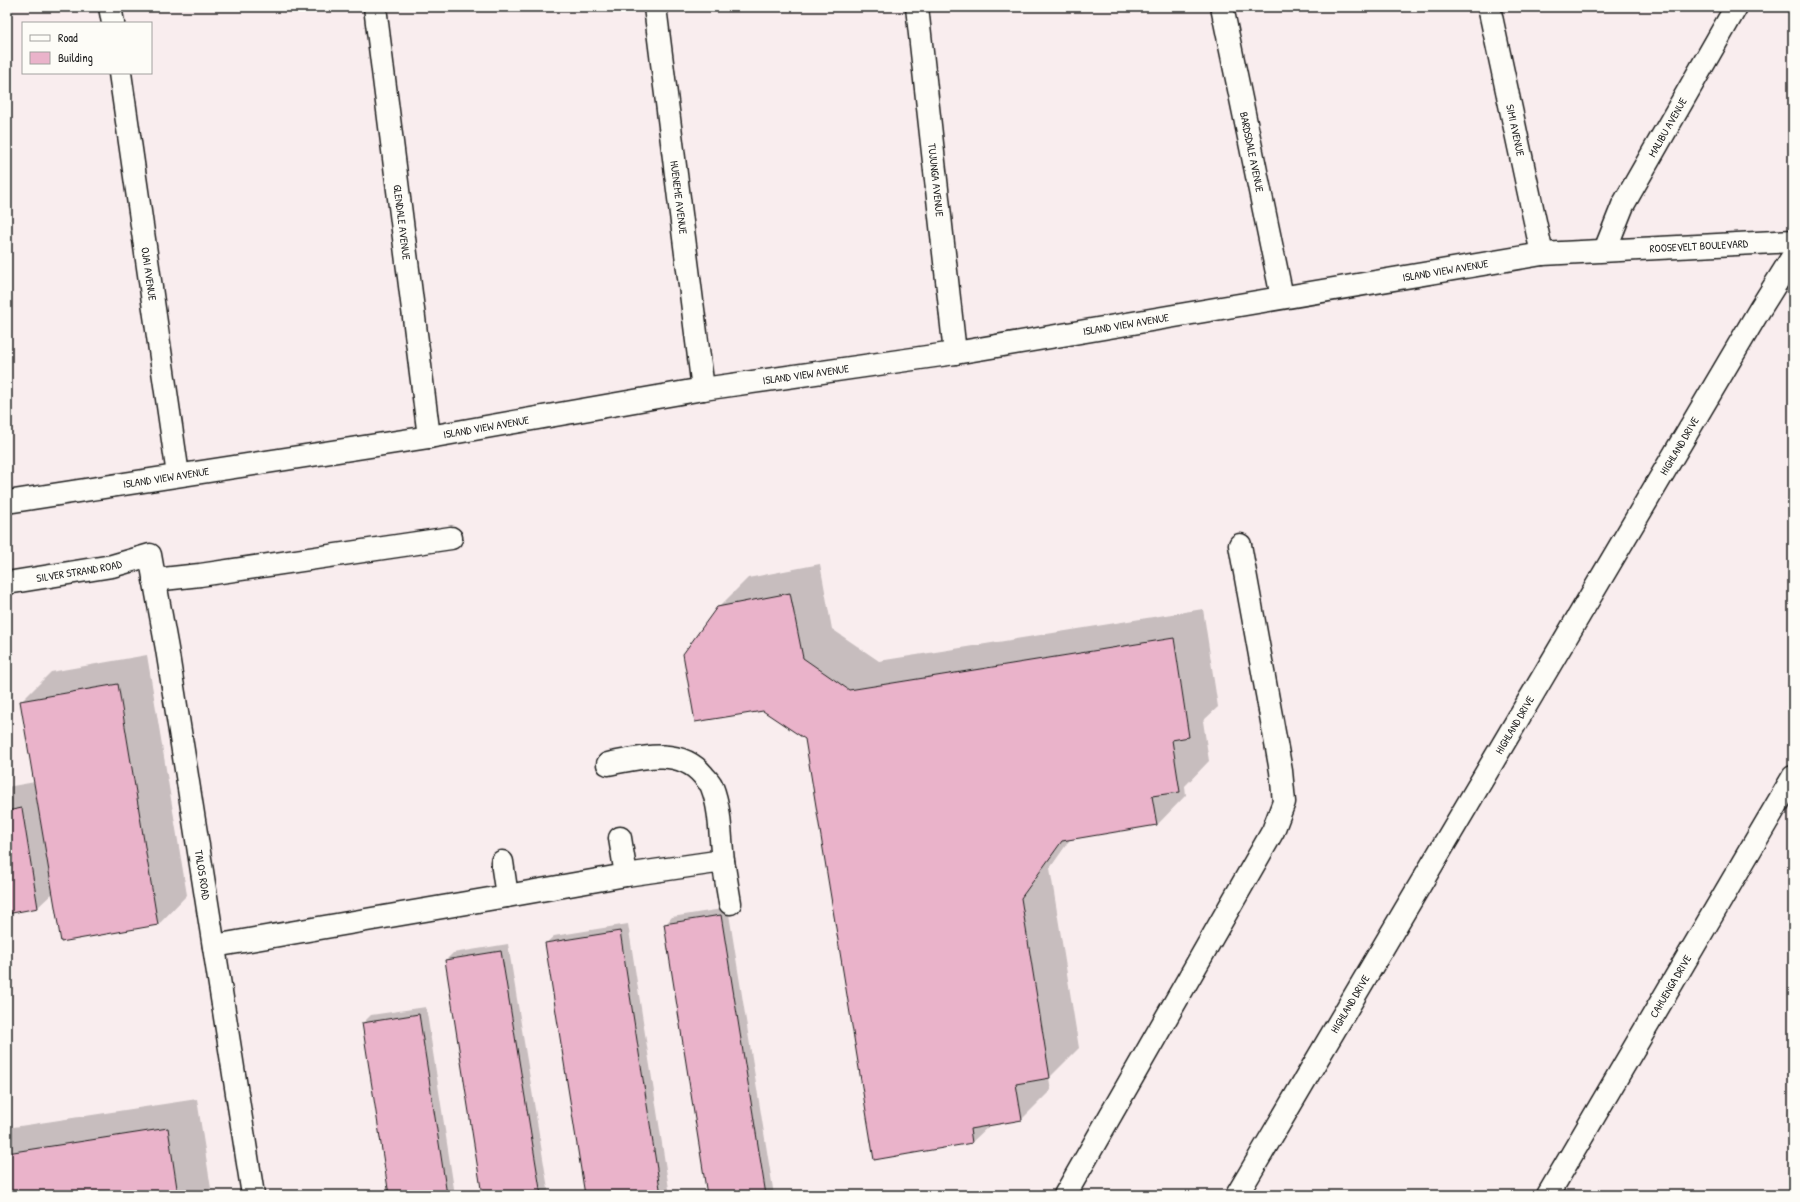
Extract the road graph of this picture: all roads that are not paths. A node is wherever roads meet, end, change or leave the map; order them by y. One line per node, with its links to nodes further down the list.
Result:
1 (110, 7): 8 (street)
2 (375, 7): 17 (street, GLENDALE AVENUE)
3 (656, 7): 16 (street, HUENEME AVENUE)
4 (917, 7): 15 (street, TUJUNGA AVENUE)
5 (1222, 7): 14 (street, BARDSDALE AVENUE)
6 (1489, 7): 12 (street, SIMI AVENUE)
7 (1736, 7): 11 (street, MALIBU AVENUE)
8 (113, 22)
9 (120, 74): 18 (street, OJAI AVENUE)
10 (1793, 241): 11 (street, ROOSEVELT BOULEVARD)
11 (1605, 250): 12 (street, ISLAND VIEW AVENUE)
12 (1542, 254): 14 (street, ISLAND VIEW AVENUE)
13 (1793, 256): 36 (street, HIGHLAND DRIVE)
14 (1282, 297): 15 (street, ISLAND VIEW AVENUE)
15 (956, 353): 16 (street, ISLAND VIEW AVENUE)
16 (703, 389): 17 (street, ISLAND VIEW AVENUE)
17 (430, 437): 18 (street, ISLAND VIEW AVENUE)
18 (178, 475): 19 (street, ISLAND VIEW AVENUE)
19 (7, 502)
20 (451, 538): 23 (street)
21 (1240, 545): 35 (street)
22 (150, 555): 23 (street, TALOS ROAD); 24 (street, SILVER STRAND ROAD)
23 (154, 580): 33 (street, TALOS ROAD)
24 (7, 583)
25 (608, 764): 28 (street)
26 (1793, 777): 37 (street, CAHUENGA DRIVE)
27 (620, 838): 30 (street)
28 (723, 861): 30 (street); 32 (street)
29 (502, 862): 31 (street)
30 (626, 875): 31 (street)
31 (507, 896): 33 (street)
32 (730, 903)
33 (214, 946): 34 (street, TALOS ROAD)
34 (253, 1195)
35 (1065, 1195)
36 (1236, 1195)
37 (1548, 1195)

